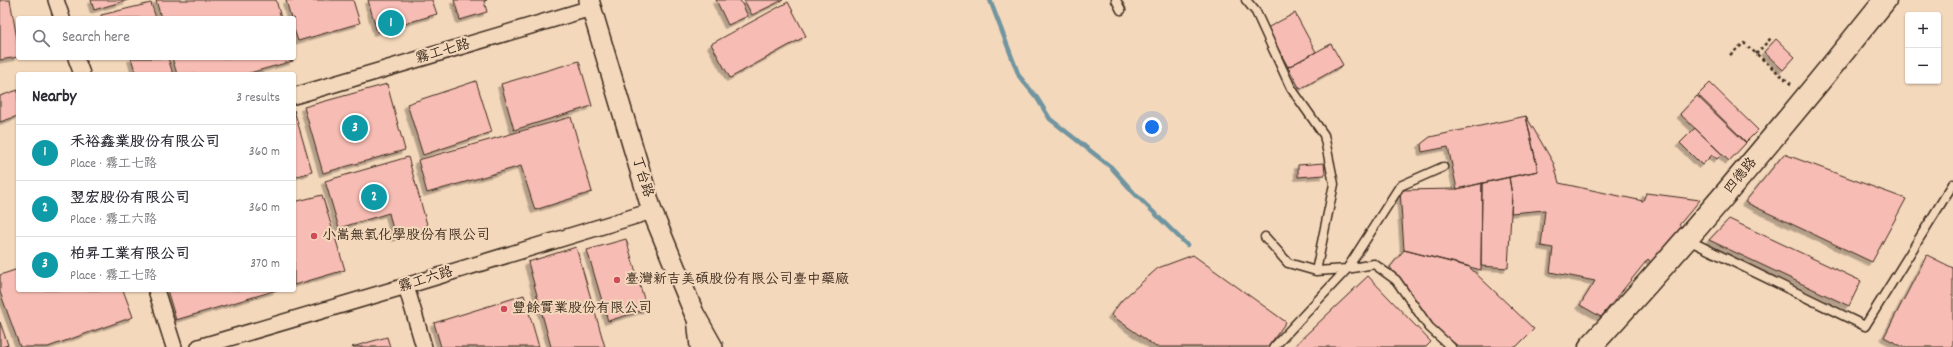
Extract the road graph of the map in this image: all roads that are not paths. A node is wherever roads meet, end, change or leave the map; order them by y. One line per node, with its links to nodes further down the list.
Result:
1 (56, 0): 7 (street)
2 (1116, 0): 6 (lane)
3 (1246, 0): 17 (lane)
4 (1885, 0): 15 (main road, 四德路)
5 (590, 4): 10 (street, 霧工七路); 13 (street, 丁台路)
6 (1121, 10)
7 (61, 16)
8 (77, 60): 9 (street)
9 (81, 72)
10 (296, 95)
11 (1443, 167): 16 (lane)
12 (1953, 184): 15 (lane)
13 (652, 211): 18 (street, 霧工六路); 20 (street, 丁台路)
14 (1264, 236): 17 (lane)
15 (1687, 239): 28 (main road, 四德路)
16 (1347, 270): 17 (lane); 26 (lane); 27 (lane)
17 (1316, 271)
18 (406, 286): 22 (street, 霧工六路); 23 (street)
19 (157, 292): 21 (street)
20 (694, 313): 24 (street); 25 (street, 丁台路)
21 (174, 347)
22 (199, 347)
23 (424, 347)
24 (698, 347)
25 (713, 347)
26 (1274, 347)
27 (1451, 347)
28 (1590, 347)

